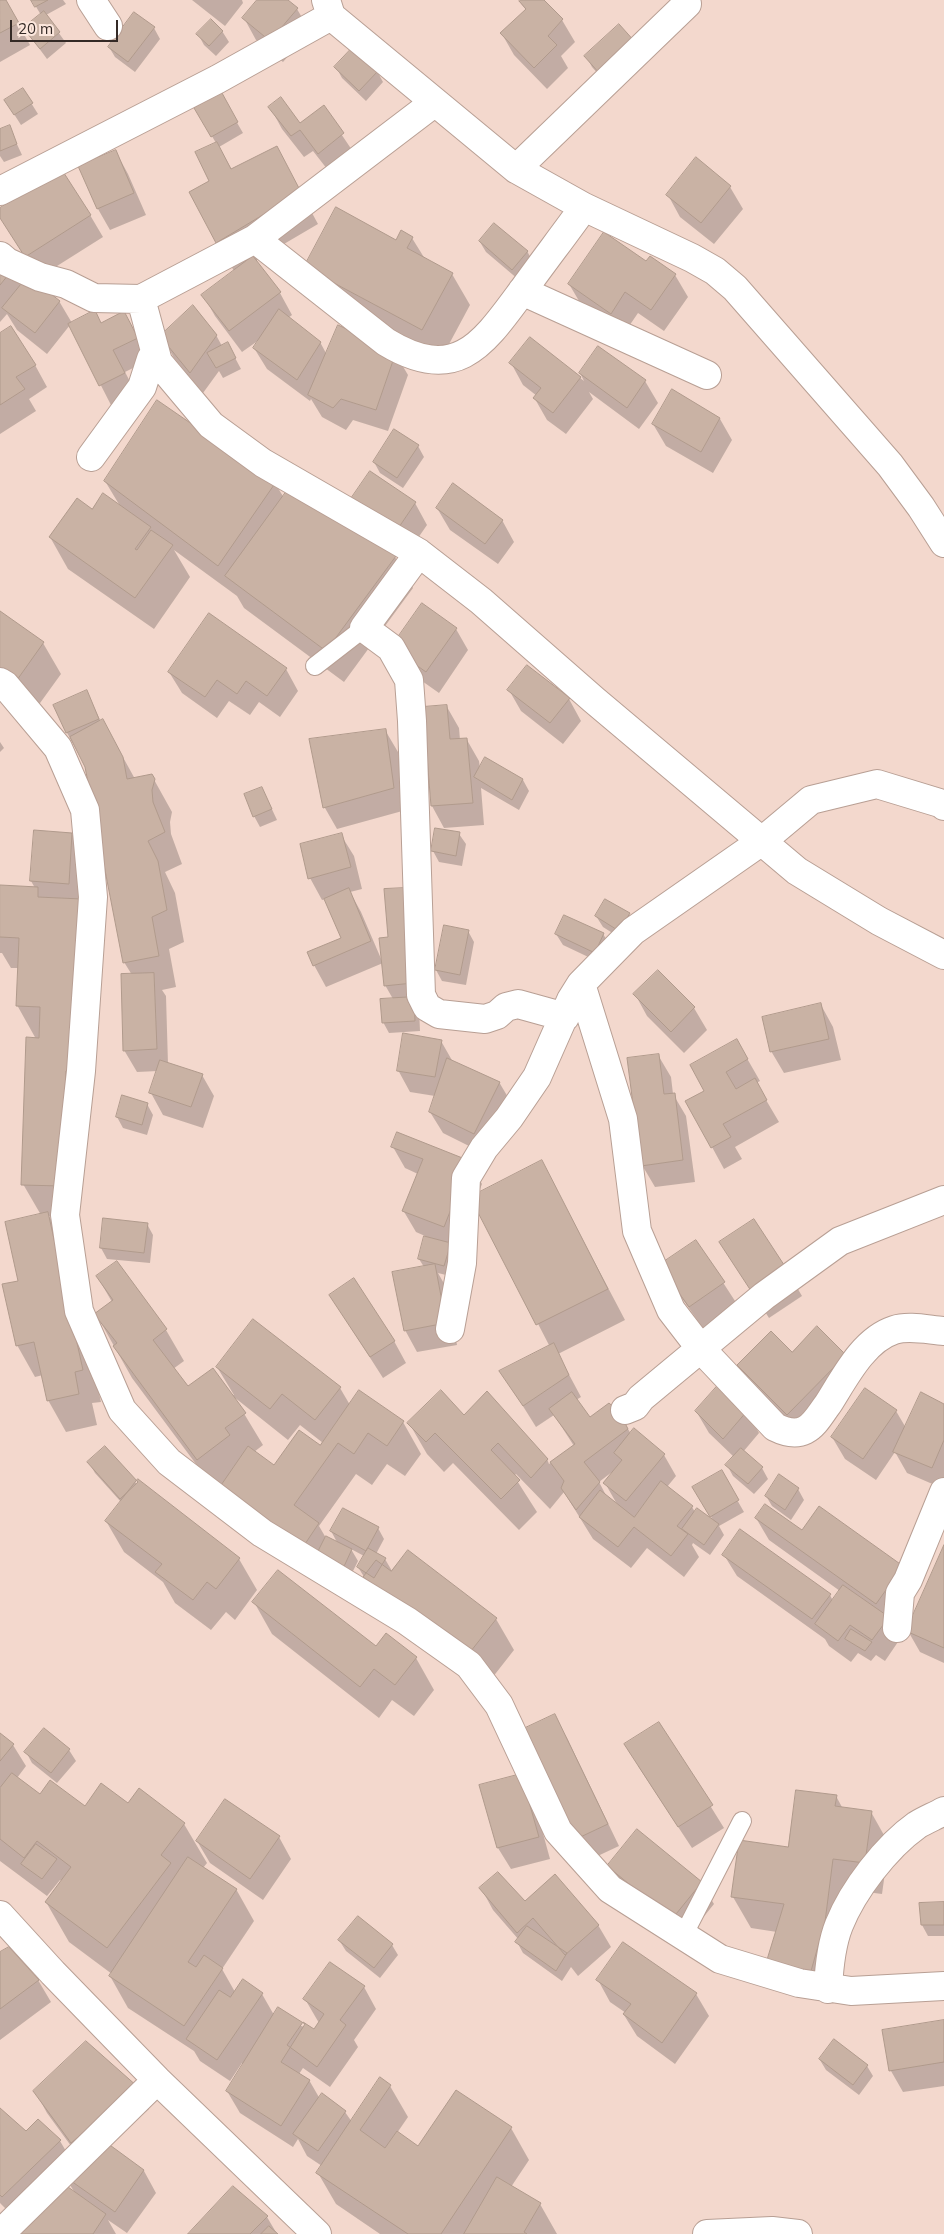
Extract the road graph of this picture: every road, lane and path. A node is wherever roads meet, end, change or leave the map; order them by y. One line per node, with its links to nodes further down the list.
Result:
1 (92, 0): 4 (street)
2 (687, 4): 6 (street)
3 (329, 8): 5 (street); 7 (street)
4 (108, 26)
5 (435, 102): 6 (street); 9 (street)
6 (516, 169): 8 (street)
7 (0, 191)
8 (584, 208): 11 (street); 16 (street)
9 (255, 239): 11 (street); 12 (street)
10 (0, 256): 12 (street)
11 (522, 291): 14 (street)
12 (141, 299): 13 (street)
13 (158, 362): 15 (street); 17 (street)
14 (707, 375)
15 (91, 457)
16 (944, 543)
17 (419, 554): 18 (street); 22 (street)
18 (364, 628): 19 (lane); 25 (street)
19 (315, 666)
20 (0, 682): 36 (street)
21 (944, 806): 22 (street)
22 (762, 841): 23 (street); 24 (street)
23 (944, 955)
24 (581, 984): 25 (street); 29 (street)
25 (565, 1017): 27 (street)
26 (944, 1200): 29 (street)
27 (450, 1329)
28 (944, 1332): 29 (street)
29 (701, 1349): 30 (street)
30 (625, 1410)
31 (944, 1492): 32 (street)
32 (897, 1628)
33 (944, 1811): 38 (street)
34 (742, 1821): 36 (lane)
35 (3, 1923): 39 (street)
36 (683, 1936): 38 (street)
37 (944, 1986): 38 (street)
38 (828, 1989)
39 (157, 2080): 40 (street); 41 (street)
40 (0, 2234)
41 (317, 2234)
42 (708, 2234): 43 (street)
43 (798, 2234)

